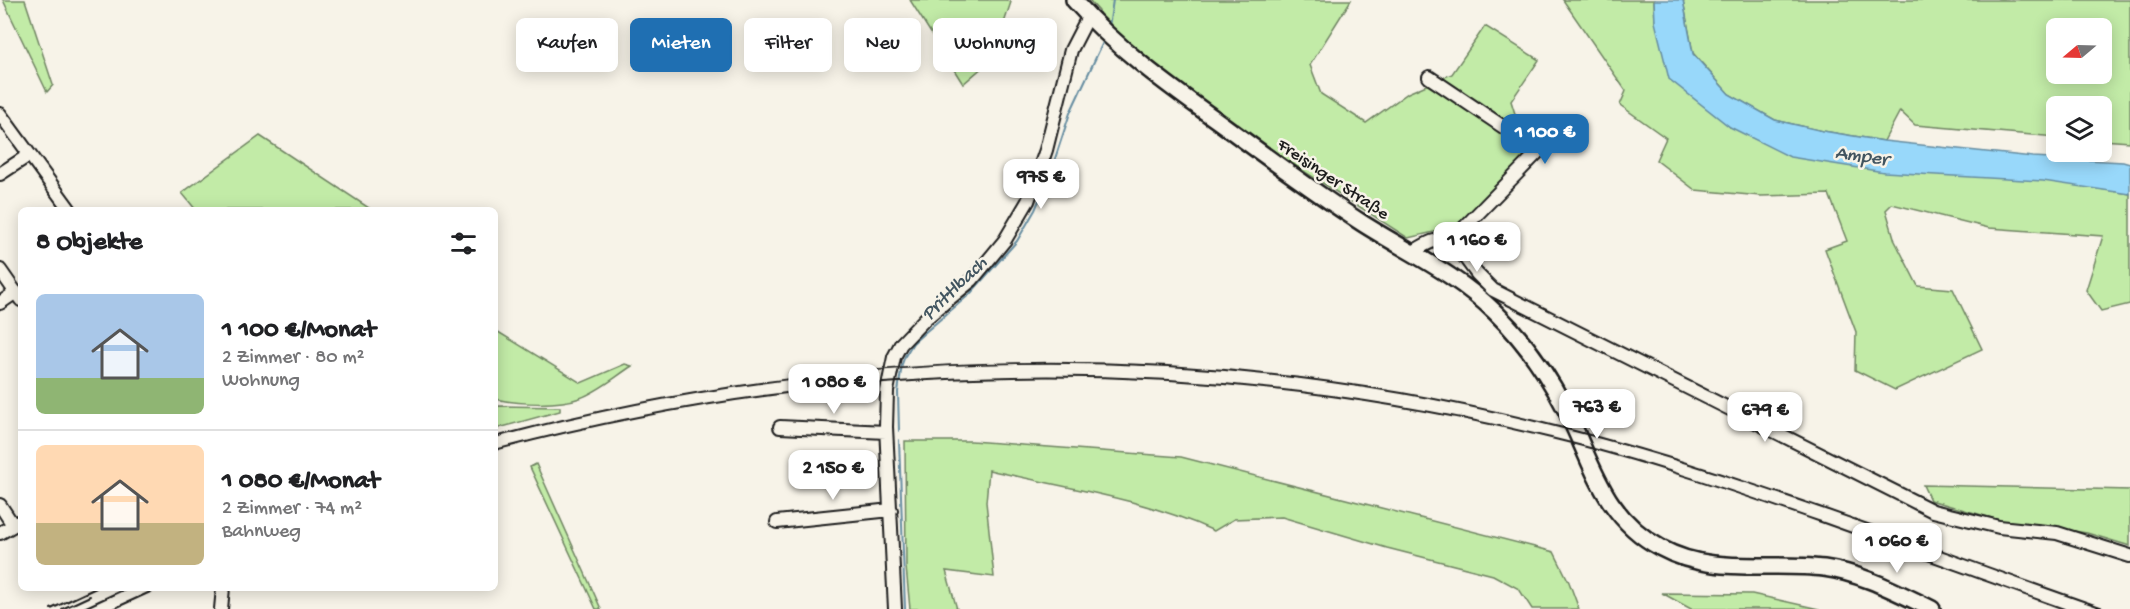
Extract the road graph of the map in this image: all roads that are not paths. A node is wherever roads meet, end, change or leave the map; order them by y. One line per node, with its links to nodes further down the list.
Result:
1 (1074, 0): 2 (main road, Freisinger Straße)
2 (1088, 17): 9 (main road, Freisinger Straße); 15 (street)
3 (1429, 77): 8 (street)
4 (0, 114): 5 (street)
5 (29, 155): 6 (street); 7 (street)
6 (0, 174)
7 (68, 207)
8 (1452, 240): 9 (street); 21 (street)
9 (1413, 252): 25 (main road, Freisinger Straße)
10 (0, 270): 11 (street)
11 (18, 295)
12 (18, 296): 13 (street)
13 (0, 303)
14 (780, 427): 15 (street)
15 (886, 427): 17 (street)
16 (0, 505): 19 (street)
17 (891, 510): 18 (street); 24 (street)
18 (777, 522)
19 (17, 523): 20 (street)
20 (0, 533)
21 (2130, 556)
22 (223, 591): 23 (street)
23 (221, 609)
24 (895, 609)
25 (1932, 609)

